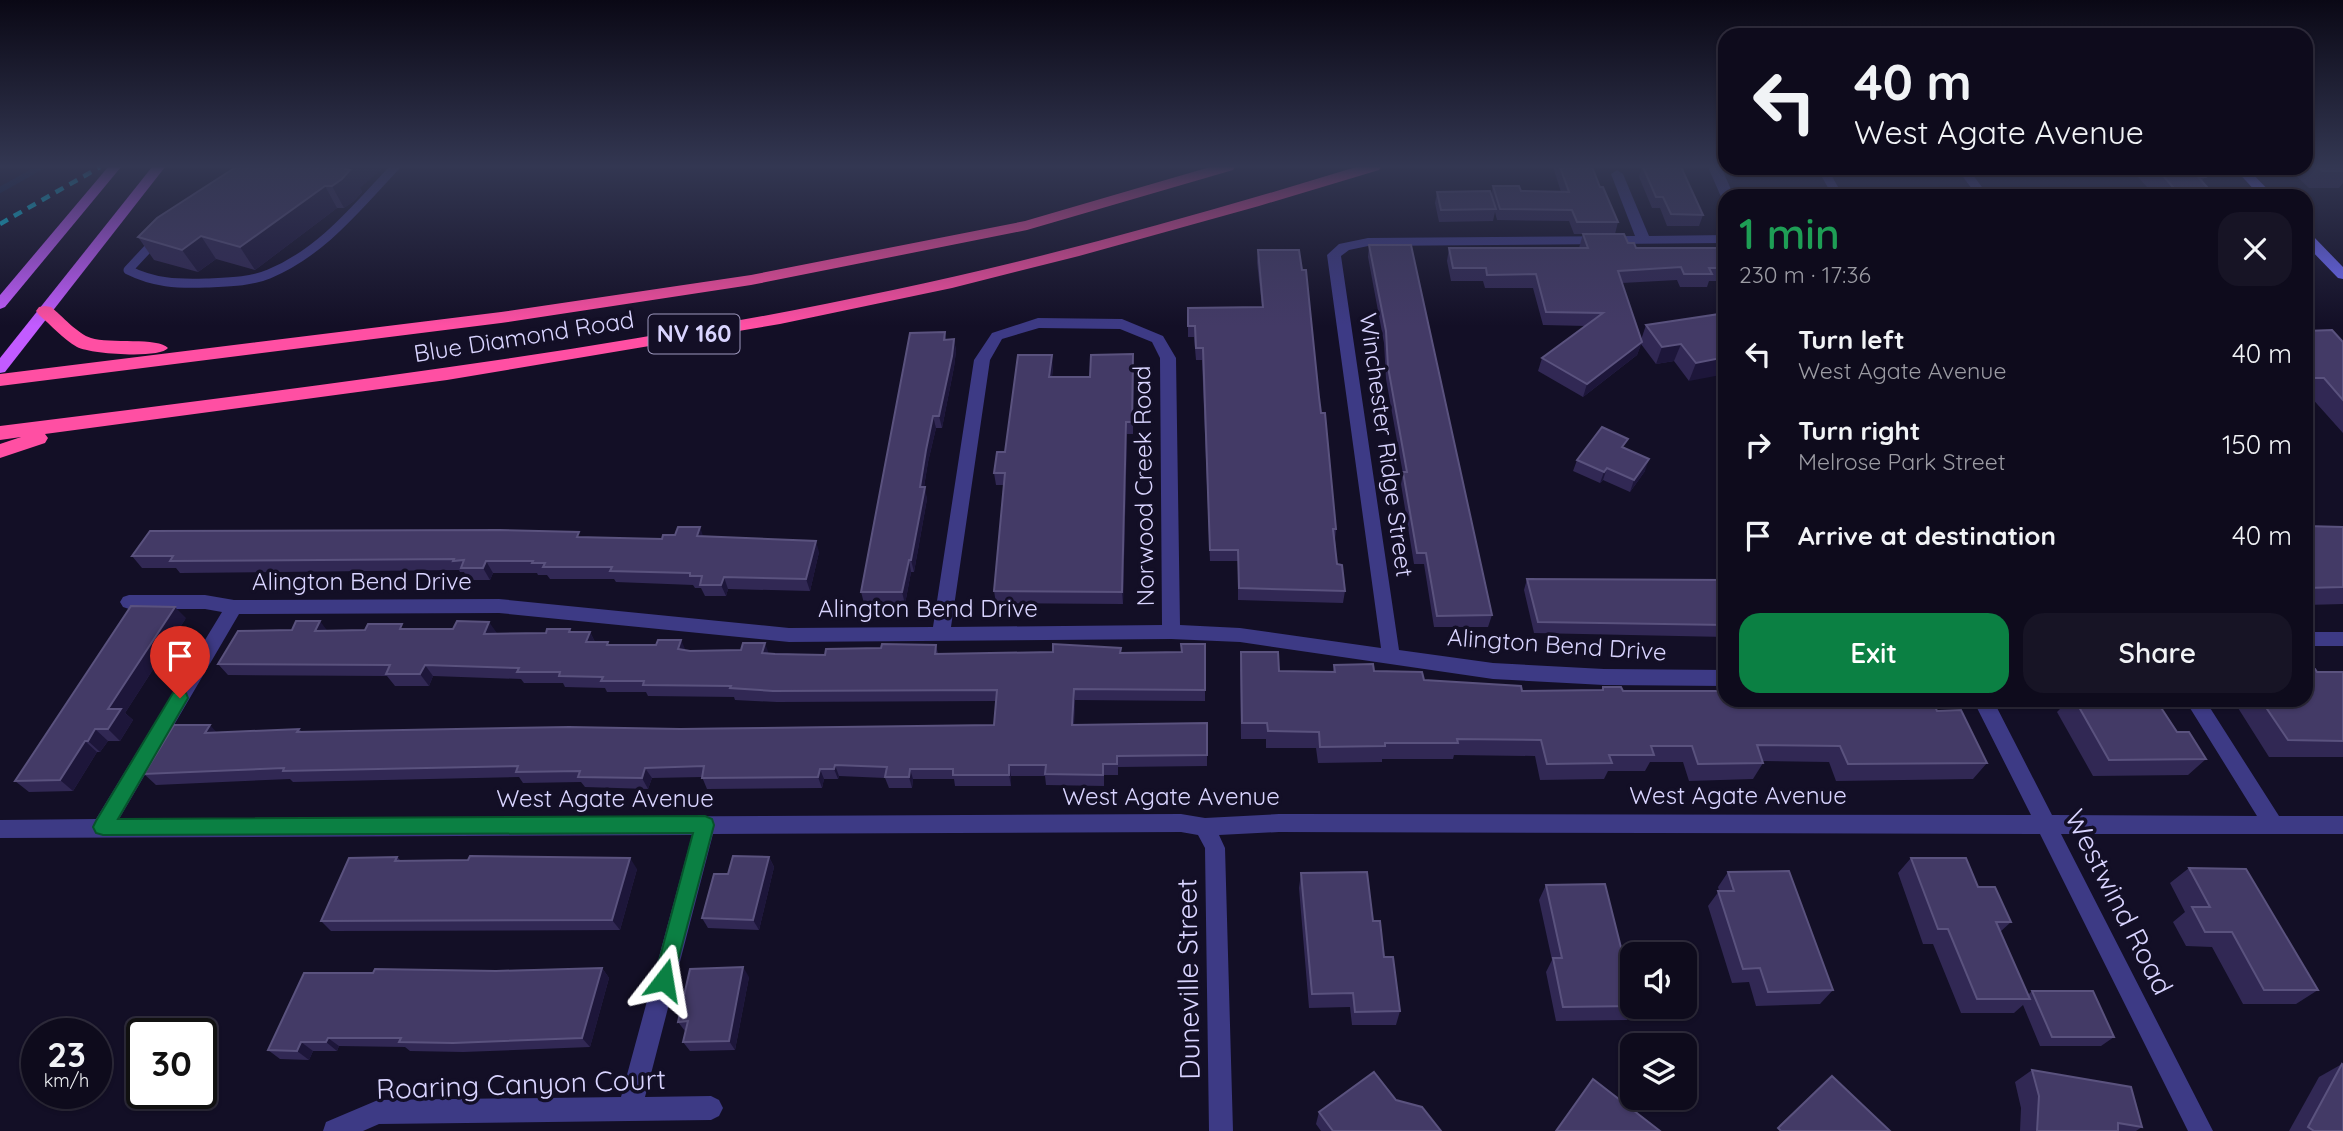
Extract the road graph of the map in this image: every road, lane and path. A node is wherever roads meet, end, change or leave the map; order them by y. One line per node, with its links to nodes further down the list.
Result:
1 (71, 220): 12 (main road)
2 (117, 220): 13 (main road)
3 (345, 220): 7 (lane)
4 (1041, 220): 14 (highway, Blue Diamond Road / NV 160)
5 (1194, 220): 17 (highway, Blue Diamond Road / NV 160)
6 (1636, 220): 9 (street)
7 (163, 233)
8 (1718, 239): 9 (street)
9 (1644, 240): 26 (street, Winchester Ridge Street)
10 (2313, 250): 11 (street)
11 (2343, 275)
12 (0, 304)
13 (45, 311): 14 (highway); 15 (main road)
14 (308, 341): 16 (highway, Blue Diamond Road / NV 160)
15 (0, 369)
16 (0, 380)
17 (81, 423): 18 (highway, Blue Diamond Road / NV 160); 19 (highway)
18 (0, 433)
19 (0, 451)
20 (129, 602): 21 (street, Alington Bend Drive)
21 (234, 607): 23 (street, Alington Bend Drive); 34 (street)
22 (1171, 632): 23 (street, Alington Bend Drive); 23 (street, Norwood Creek Road); 26 (street, Alington Bend Drive)
23 (941, 633)
24 (2313, 639): 25 (street)
25 (2343, 639)
26 (1391, 656): 27 (street, Alington Bend Drive)
27 (1718, 678)
28 (1987, 707): 30 (street, Westwind Road)
29 (2199, 707): 32 (street)
30 (2047, 822): 32 (street, West Agate Avenue); 35 (street, West Agate Avenue); 41 (street, Westwind Road)
31 (705, 825): 34 (street, West Agate Avenue); 35 (street, West Agate Avenue); 38 (street)
32 (2274, 825): 33 (street, West Agate Avenue)
33 (2343, 825)
34 (103, 827): 36 (street, West Agate Avenue)
35 (1205, 827): 40 (street, Duneville Street)
36 (0, 829)
37 (711, 1108): 38 (street, Roaring Canyon Court)
38 (630, 1109): 39 (street, Roaring Canyon Court)
39 (335, 1131)
40 (1221, 1131)
41 (2201, 1131)

